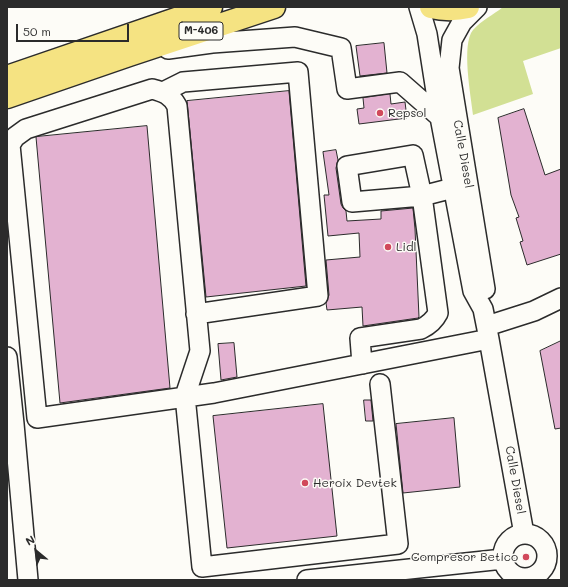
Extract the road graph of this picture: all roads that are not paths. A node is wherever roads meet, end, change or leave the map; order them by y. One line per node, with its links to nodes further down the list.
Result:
1 (211, 7): 7 (highway, M-406)
2 (274, 7): 8 (highway, M-406)
3 (419, 7): 12 (street, Calle Diesel)
4 (431, 7): 5 (highway)
5 (468, 7)
6 (477, 7): 16 (street, Calle Diesel)
7 (92, 48): 9 (street); 10 (highway, M-406)
8 (129, 55): 10 (highway, M-406); 12 (street)
9 (7, 66)
10 (7, 92)
11 (164, 92): 15 (street); 15 (street); 20 (street)
12 (440, 117): 13 (street, Calle Diesel)
13 (453, 188): 16 (street, Calle Diesel); 18 (street)
14 (561, 298): 16 (street)
15 (196, 314): 20 (street)
16 (486, 325): 18 (street); 22 (street, Calle Diesel)
17 (7, 357): 21 (street)
18 (362, 364): 20 (street)
19 (380, 384): 20 (street)
20 (185, 396)
21 (10, 414): 26 (street)
22 (524, 534): 23 (street); 24 (street)
23 (554, 556): 25 (street)
24 (503, 559): 25 (street); 27 (street)
25 (529, 579)
26 (28, 580)
27 (307, 580)

